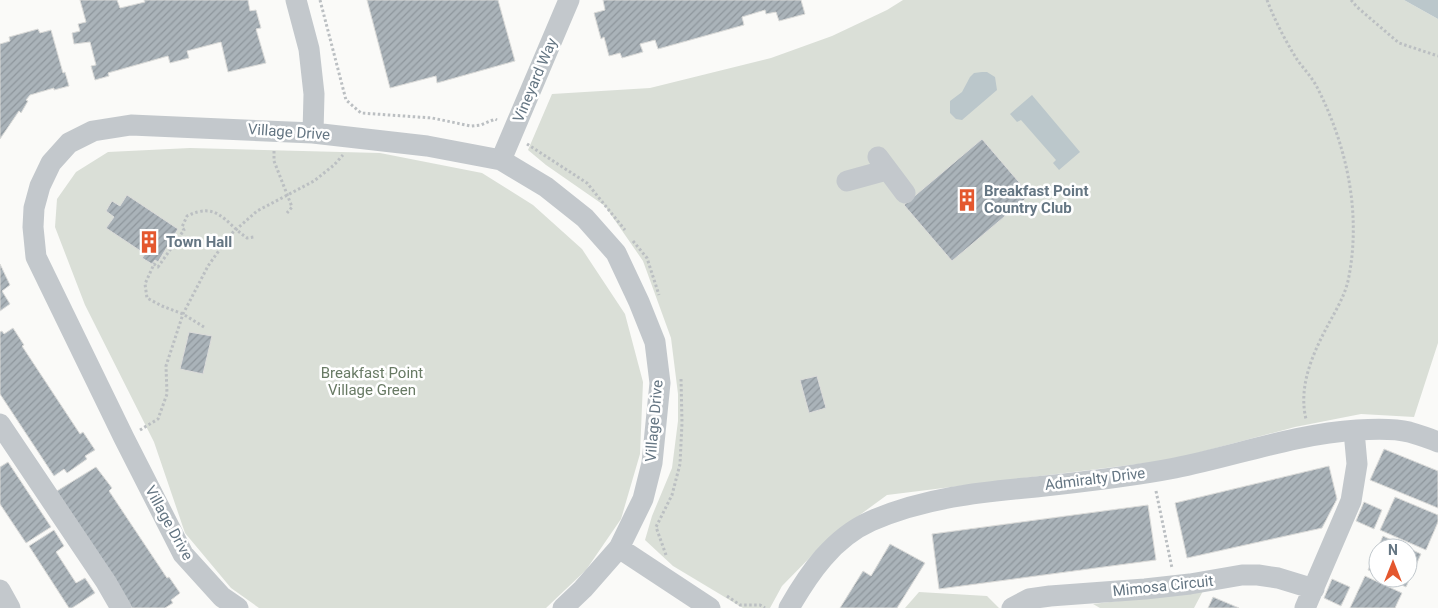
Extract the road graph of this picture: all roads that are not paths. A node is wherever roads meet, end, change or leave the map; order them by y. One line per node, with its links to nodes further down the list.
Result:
1 (296, 0): 3 (street)
2 (570, 0): 4 (street, Vineyard Way)
3 (313, 133): 4 (street, Village Drive); 14 (street, Village Drive)
4 (501, 160): 10 (street, Village Drive)
5 (847, 181): 6 (street)
6 (905, 193)
7 (0, 424): 16 (street)
8 (1354, 430): 9 (street, Admiralty Drive); 11 (street); 18 (street, Admiralty Drive)
9 (1438, 442)
10 (619, 548): 13 (street); 17 (street, Village Drive)
11 (1314, 589): 19 (street, Mimosa Circuit); 20 (street)
12 (0, 590): 15 (street)
13 (717, 601)
14 (224, 604)
15 (10, 608)
16 (121, 608)
17 (563, 608)
18 (789, 608)
19 (1012, 608)
20 (1305, 608)

